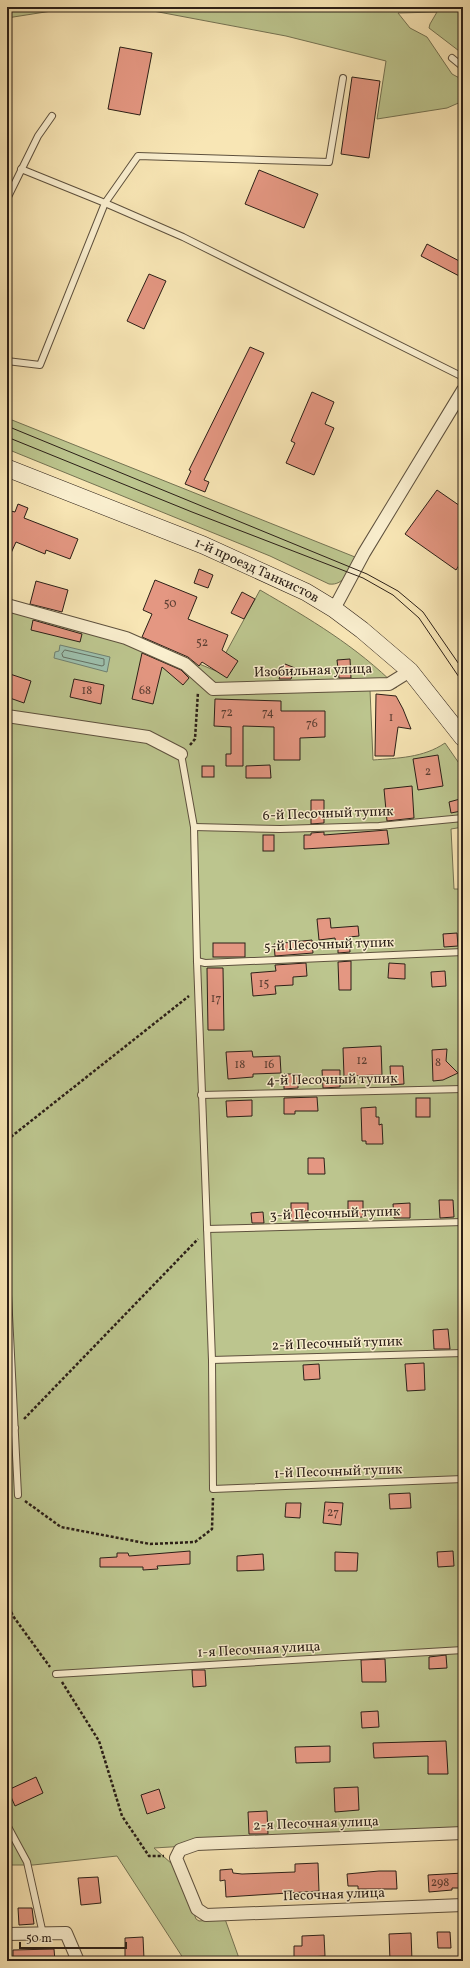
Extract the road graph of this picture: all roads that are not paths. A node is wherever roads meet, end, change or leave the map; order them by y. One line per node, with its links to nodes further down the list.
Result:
1 (452, 58): 2 (lane)
2 (463, 67)
3 (343, 78): 7 (lane)
4 (52, 116): 5 (lane)
5 (21, 170): 6 (lane); 7 (lane)
6 (7, 199)
7 (105, 203): 8 (lane); 9 (lane)
8 (7, 361)
9 (463, 377)
10 (463, 390): 13 (street)
11 (7, 468): 13 (main road, 1-й проезд Танкистов)
12 (7, 604): 14 (street, Изобильная улица)
13 (334, 609): 14 (main road, 1-й проезд Танкистов)
14 (410, 672): 16 (main road, 1-й проезд Танкистов)
15 (7, 716): 17 (street)
16 (463, 738)
17 (181, 754): 19 (lane)
18 (463, 818): 19 (lane, 6-й Песочный тупик)
19 (194, 828): 21 (lane)
20 (463, 952): 21 (lane, 5-й Песочный тупик)
21 (197, 961): 23 (lane)
22 (463, 1088): 23 (lane, 4-й Песочный тупик)
23 (201, 1095): 25 (lane)
24 (463, 1222): 25 (lane, 3-й Песочный тупик)
25 (207, 1229): 28 (lane)
26 (7, 1275): 30 (lane)
27 (463, 1353): 28 (lane, 2-й Песочный тупик)
28 (212, 1360): 31 (lane, 1-й Песочный тупик)
29 (7, 1424): 30 (lane)
30 (15, 1428): 32 (lane)
31 (463, 1479)
32 (18, 1495)
33 (463, 1650): 34 (lane, 1-я Песочная улица)
34 (56, 1674)
35 (7, 1826): 40 (lane)
36 (463, 1833): 38 (street, 2-я Песочная улица)
37 (463, 1905): 38 (street, Песочная улица)
38 (206, 1915)
39 (7, 1934): 40 (street)
40 (42, 1934): 41 (street)
41 (78, 1961)

